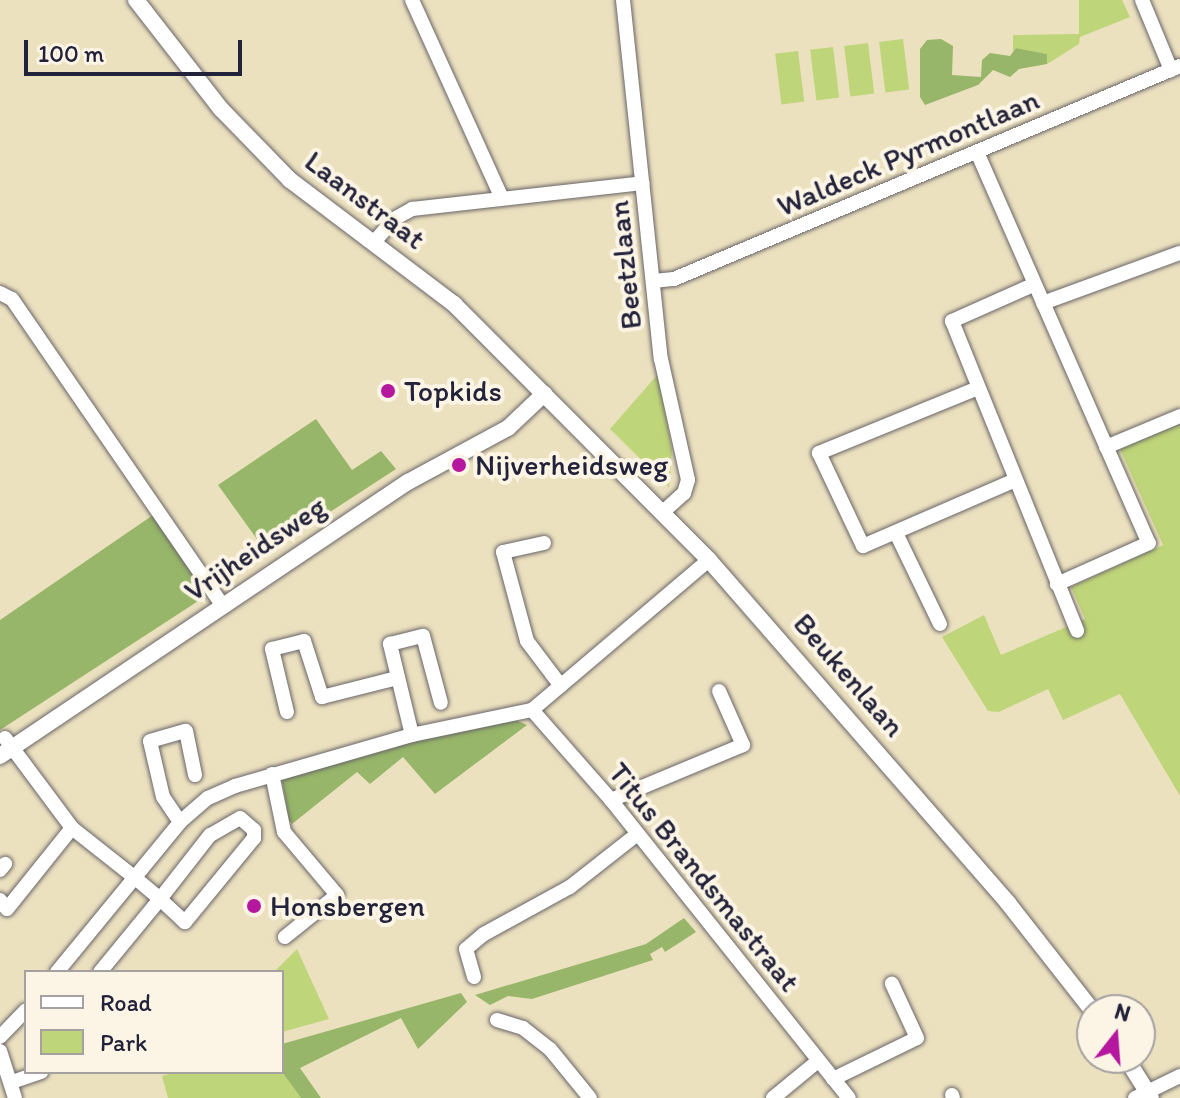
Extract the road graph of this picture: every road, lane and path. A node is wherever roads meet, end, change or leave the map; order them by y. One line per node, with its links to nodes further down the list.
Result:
1 (136, 0): 9 (street, Laanstraat)
2 (412, 0): 8 (street)
3 (623, 0): 7 (street, Beetzlaan)
4 (1142, 0): 5 (street)
5 (1175, 68): 6 (street, Waldeck Pyrmontlaan)
6 (977, 152): 11 (street, Waldeck Pyrmontlaan); 12 (street)
7 (643, 183): 8 (street); 11 (street, Beetzlaan)
8 (502, 198): 9 (street)
9 (375, 241): 16 (street, Laanstraat)
10 (1180, 253): 14 (street)
11 (654, 281): 20 (street, Beetzlaan)
12 (1033, 285): 14 (street); 15 (street)
13 (0, 293): 25 (street)
14 (1043, 303): 18 (street)
15 (978, 388): 19 (street); 21 (street)
16 (544, 394): 20 (street, Beukenlaan); 25 (street, Vrijheidsweg)
17 (1180, 416): 18 (street)
18 (1106, 447): 24 (street)
19 (1013, 481): 21 (street); 24 (street)
20 (663, 512): 23 (street, Beukenlaan)
21 (896, 533): 26 (street)
22 (544, 543): 29 (street)
23 (709, 560): 29 (street); 50 (street, Beukenlaan)
24 (1057, 584): 27 (street)
25 (222, 604): 35 (street, Vrijheidsweg)
26 (940, 624)
27 (1077, 631)
28 (397, 678): 31 (street); 33 (street); 34 (street)
29 (561, 686): 32 (street)
30 (719, 691): 38 (street)
31 (441, 703)
32 (532, 710): 34 (street); 38 (street, Titus Brandsmastraat)
33 (287, 712)
34 (412, 735): 36 (street)
35 (5, 747): 40 (street)
36 (272, 774): 39 (street); 45 (street)
37 (195, 775): 39 (street)
38 (611, 800): 41 (street, Titus Brandsmastraat)
39 (180, 822): 42 (street)
40 (72, 828): 42 (street); 44 (street)
41 (636, 835): 48 (street); 55 (street, Titus Brandsmastraat)
42 (134, 877): 43 (street); 46 (street)
43 (160, 899): 43 (street); 47 (street)
44 (0, 900)
45 (285, 937)
46 (59, 970)
47 (102, 970)
48 (474, 977)
49 (892, 984): 59 (street)
50 (1079, 994)
51 (24, 1012): 53 (street)
52 (497, 1020): 63 (street)
53 (0, 1037)
54 (0, 1051): 60 (street)
55 (818, 1061): 59 (street, Titus Brandsmastraat); 64 (street)
56 (35, 1074): 60 (street)
57 (1134, 1074): 61 (street)
58 (1180, 1076): 61 (street)
59 (833, 1079): 65 (street, Titus Brandsmastraat)
60 (12, 1082): 62 (street)
61 (1144, 1095)
62 (15, 1098)
63 (590, 1098)
64 (773, 1098)
65 (849, 1098)

